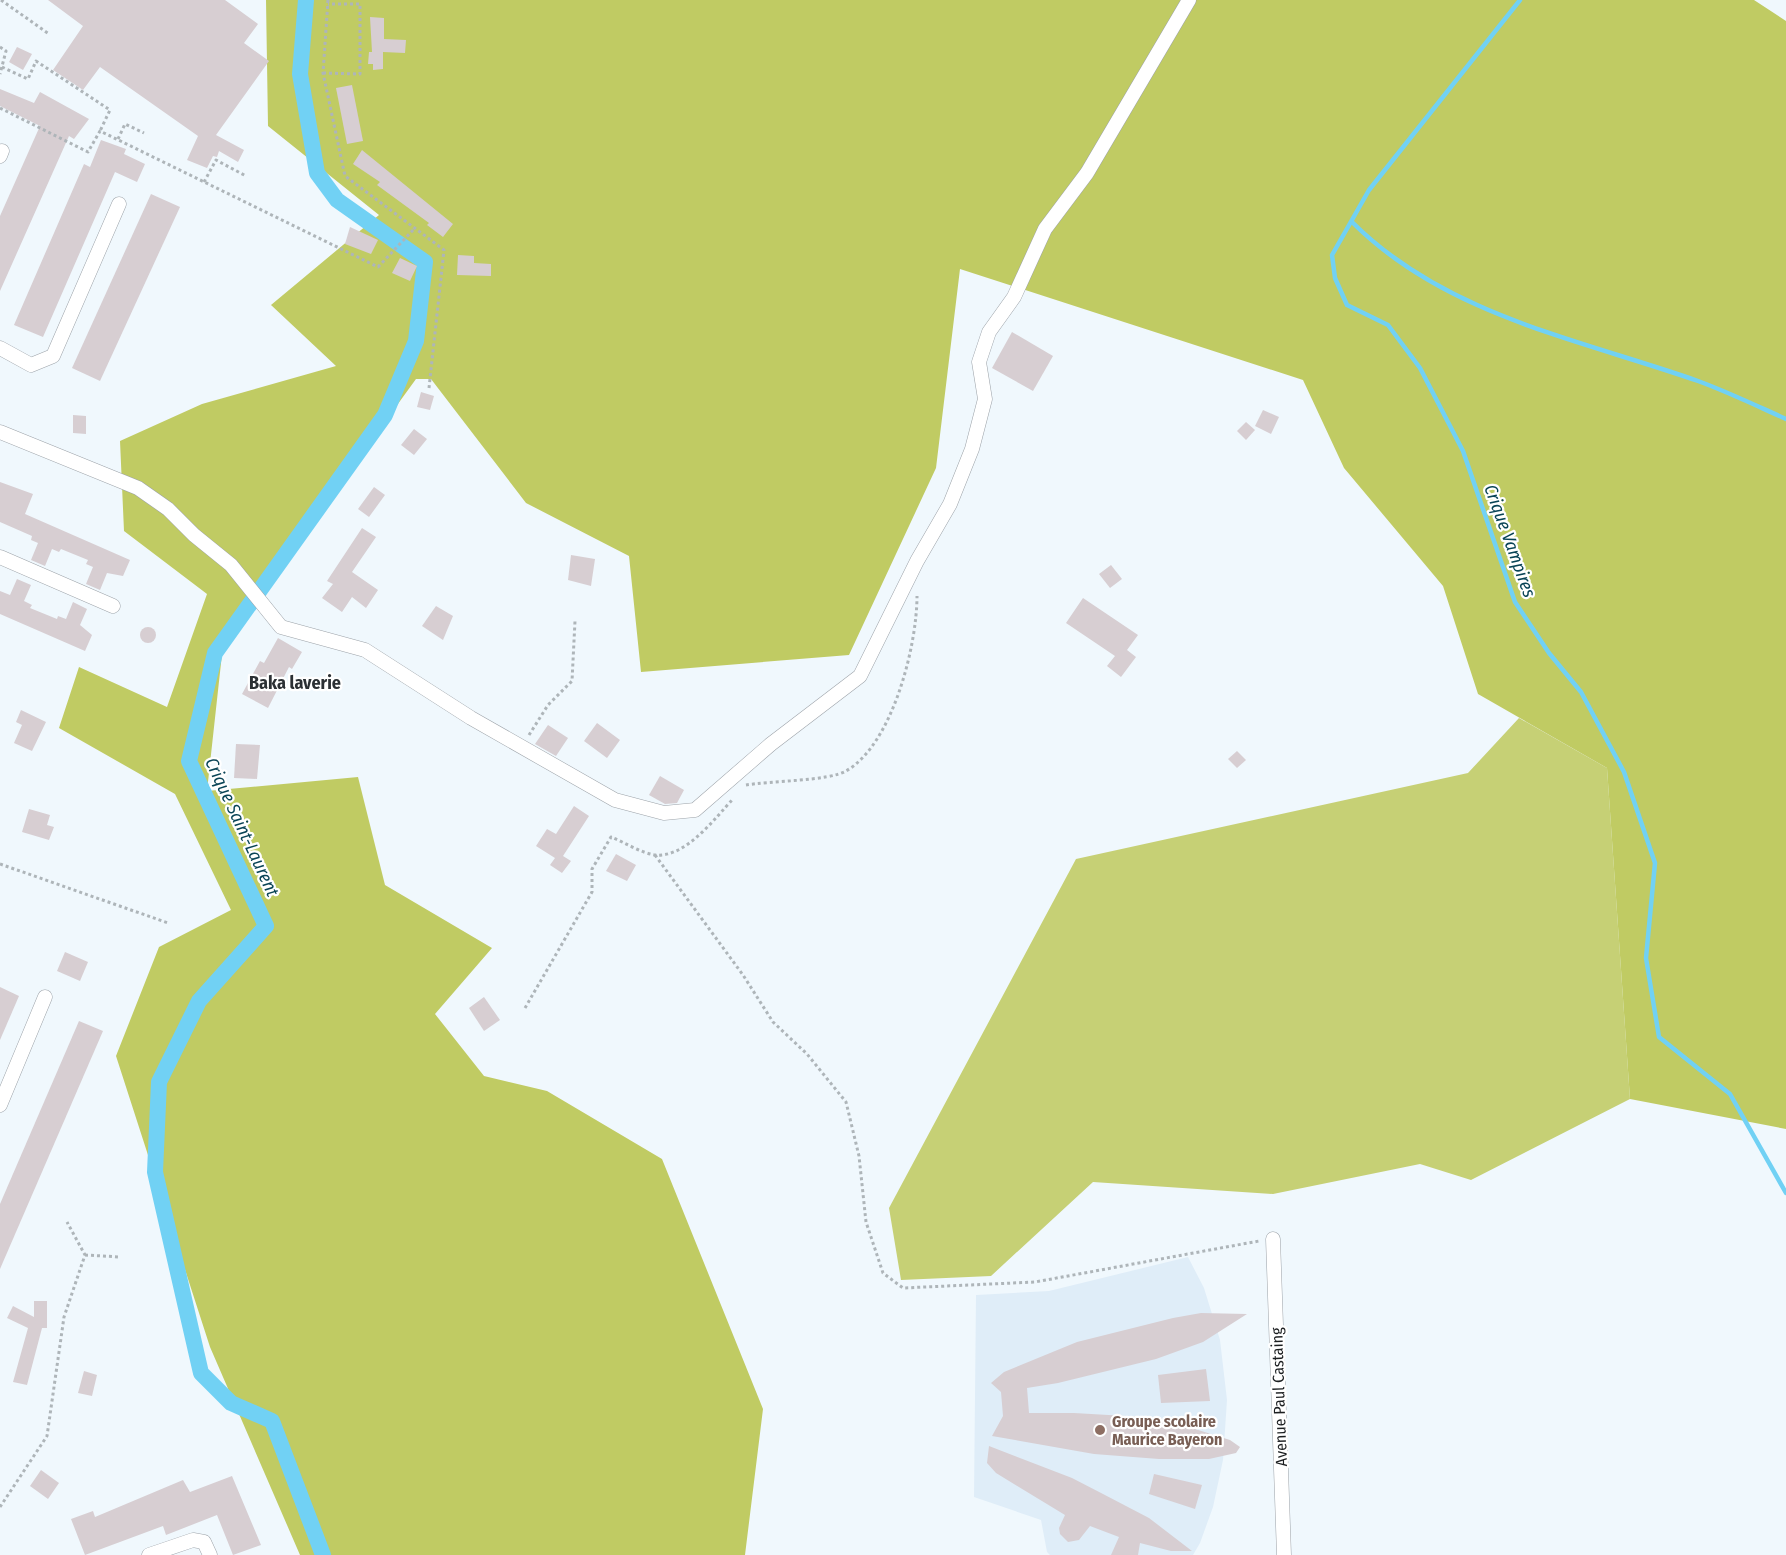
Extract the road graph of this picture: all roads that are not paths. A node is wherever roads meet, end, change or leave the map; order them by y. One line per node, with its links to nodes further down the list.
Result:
1 (1189, 0): 4 (street)
2 (119, 204): 3 (street)
3 (0, 348)
4 (0, 432)
5 (0, 557): 6 (street)
6 (113, 606)
7 (45, 997): 8 (street)
8 (0, 1105)
9 (1273, 1239): 12 (street, Avenue Paul Castaing)
10 (149, 1555): 11 (street)
11 (210, 1555)
12 (1284, 1555)

